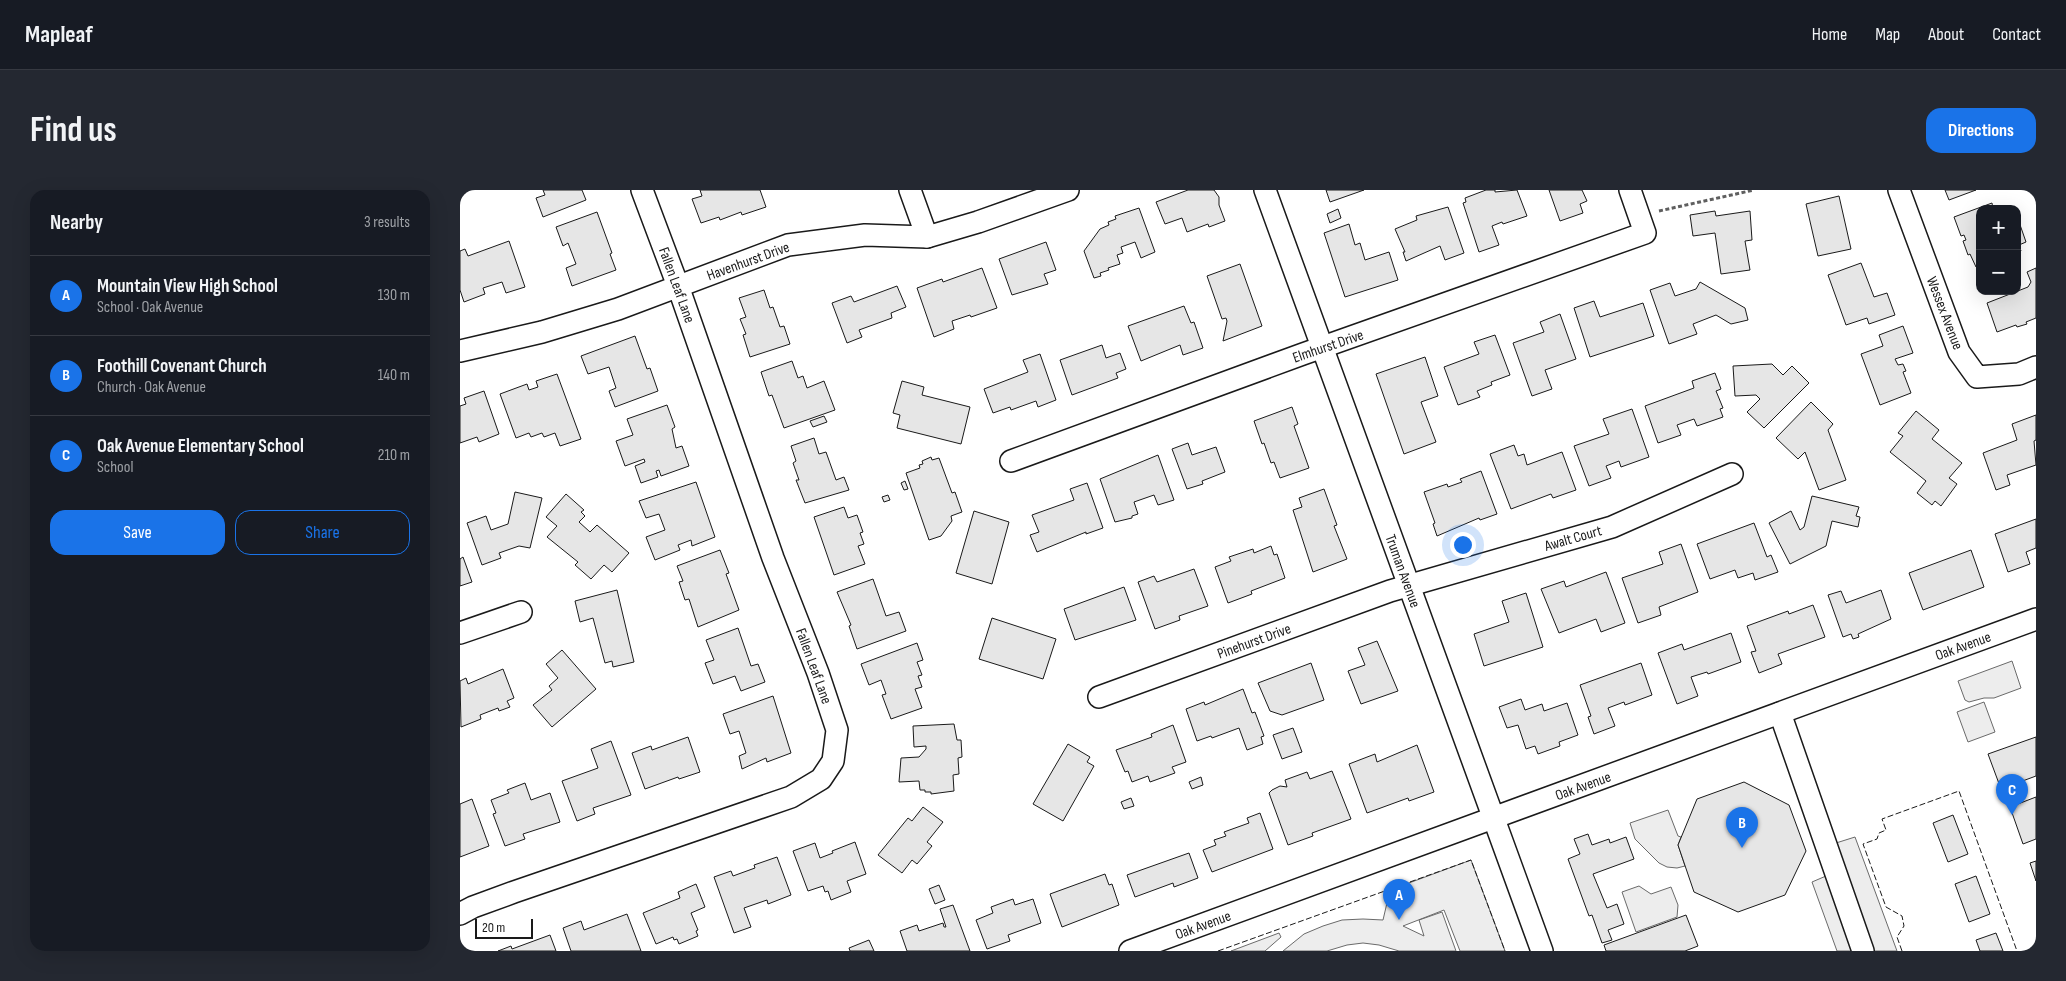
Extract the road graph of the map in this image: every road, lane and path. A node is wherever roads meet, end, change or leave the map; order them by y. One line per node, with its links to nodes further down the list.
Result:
1 (642, 190): 10 (street, Fallen Leaf Lane)
2 (910, 190): 9 (street)
3 (1068, 190): 9 (street, Havenhurst Drive)
4 (1266, 190): 11 (street, Truman Avenue)
5 (1630, 190): 8 (street)
6 (1754, 190): 8 (path)
7 (1899, 190): 13 (street, Wessex Avenue)
8 (1642, 224): 11 (street, Elmhurst Drive)
9 (927, 237): 10 (street, Havenhurst Drive)
10 (678, 286): 12 (street, Havenhurst Drive); 23 (street, Fallen Leaf Lane)
11 (1322, 348): 14 (street, Elmhurst Drive); 16 (street, Truman Avenue)
12 (460, 351)
13 (2036, 368)
14 (1011, 461)
15 (1732, 474): 16 (street, Awalt Court)
16 (1408, 586): 20 (street, Pinehurst Drive); 22 (street, Truman Avenue)
17 (521, 612): 19 (street)
18 (2036, 619): 21 (street, Oak Avenue)
19 (460, 633)
20 (1099, 697)
21 (1780, 713): 22 (street, Oak Avenue); 26 (street)
22 (1493, 818): 24 (street, Oak Avenue); 25 (street, Truman Avenue)
23 (460, 914)
24 (1130, 951)
25 (1542, 951)
26 (1863, 951)

